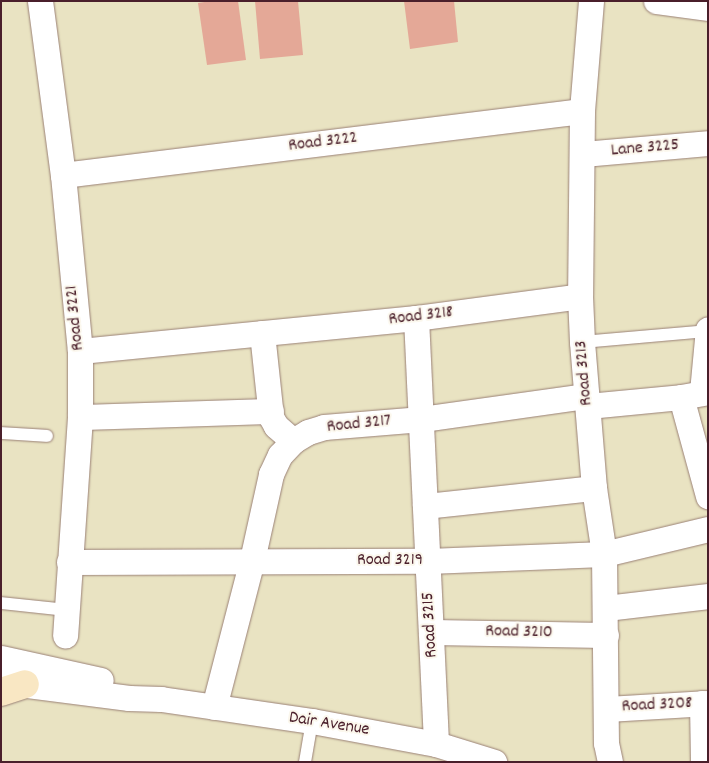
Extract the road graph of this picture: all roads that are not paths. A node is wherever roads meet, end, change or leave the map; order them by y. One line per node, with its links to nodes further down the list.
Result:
1 (40, 1): 8 (street, Road 3221)
2 (592, 1): 5 (street, Road 3213)
3 (656, 1): 4 (street)
4 (708, 8)
5 (582, 110): 7 (street, Road 3213); 8 (street, Road 3222)
6 (708, 143): 7 (street, Lane 3225)
7 (583, 154): 9 (street, Road 3213)
8 (63, 175): 14 (street, Road 3221)
9 (580, 296): 10 (street, Road 3218); 13 (street, Road 3213)
10 (416, 318): 12 (street, Road 3218); 19 (street, Road 3215)
11 (707, 330): 13 (lane); 15 (street)
12 (262, 333): 14 (street, Road 3218); 17 (street)
13 (582, 342): 16 (street, Road 3213)
14 (80, 351): 18 (street, Road 3221)
15 (697, 394): 16 (street, Road 3217); 24 (street)
16 (587, 401): 19 (street, Road 3217); 23 (street, Road 3213)
17 (271, 411): 18 (street); 22 (street)
18 (80, 417): 30 (street, Road 3221)
19 (422, 419): 22 (street, Road 3217); 25 (street, Road 3215)
20 (1, 433): 21 (lane)
21 (47, 436)
22 (293, 441): 28 (street, Road 3217)
23 (594, 488): 25 (street); 27 (street, Road 3213)
24 (708, 496)
25 (426, 506): 29 (street, Road 3215)
26 (708, 529): 27 (street, Road 3219)
27 (604, 554): 29 (street, Road 3219); 33 (street, Road 3213)
28 (252, 560): 29 (street, Road 3219); 30 (street, Road 3219); 42 (street, Road 3217)
29 (428, 561): 35 (street, Road 3215)
30 (70, 562): 34 (street, Road 3221)
31 (708, 596): 33 (street)
32 (1, 604): 34 (lane)
33 (606, 608): 36 (street, Road 3213)
34 (66, 610): 37 (street, Road 3221)
35 (431, 632): 36 (street, Road 3210); 45 (street, Road 3215)
36 (606, 634): 43 (street, Road 3213)
37 (65, 635)
38 (1, 658): 40 (street, Dair Avenue)
39 (9, 686): 40 (street, Dair Avenue)
40 (161, 699): 42 (street, Dair Avenue)
41 (705, 703): 43 (street, Road 3208); 49 (street)
42 (214, 707): 44 (street, Dair Avenue)
43 (607, 708): 46 (street, Road 3213)
44 (312, 722): 45 (street, Dair Avenue); 47 (lane)
45 (436, 744): 48 (street, Dair Avenue)
46 (603, 756)
47 (305, 762)
48 (494, 762)
49 (704, 762)

